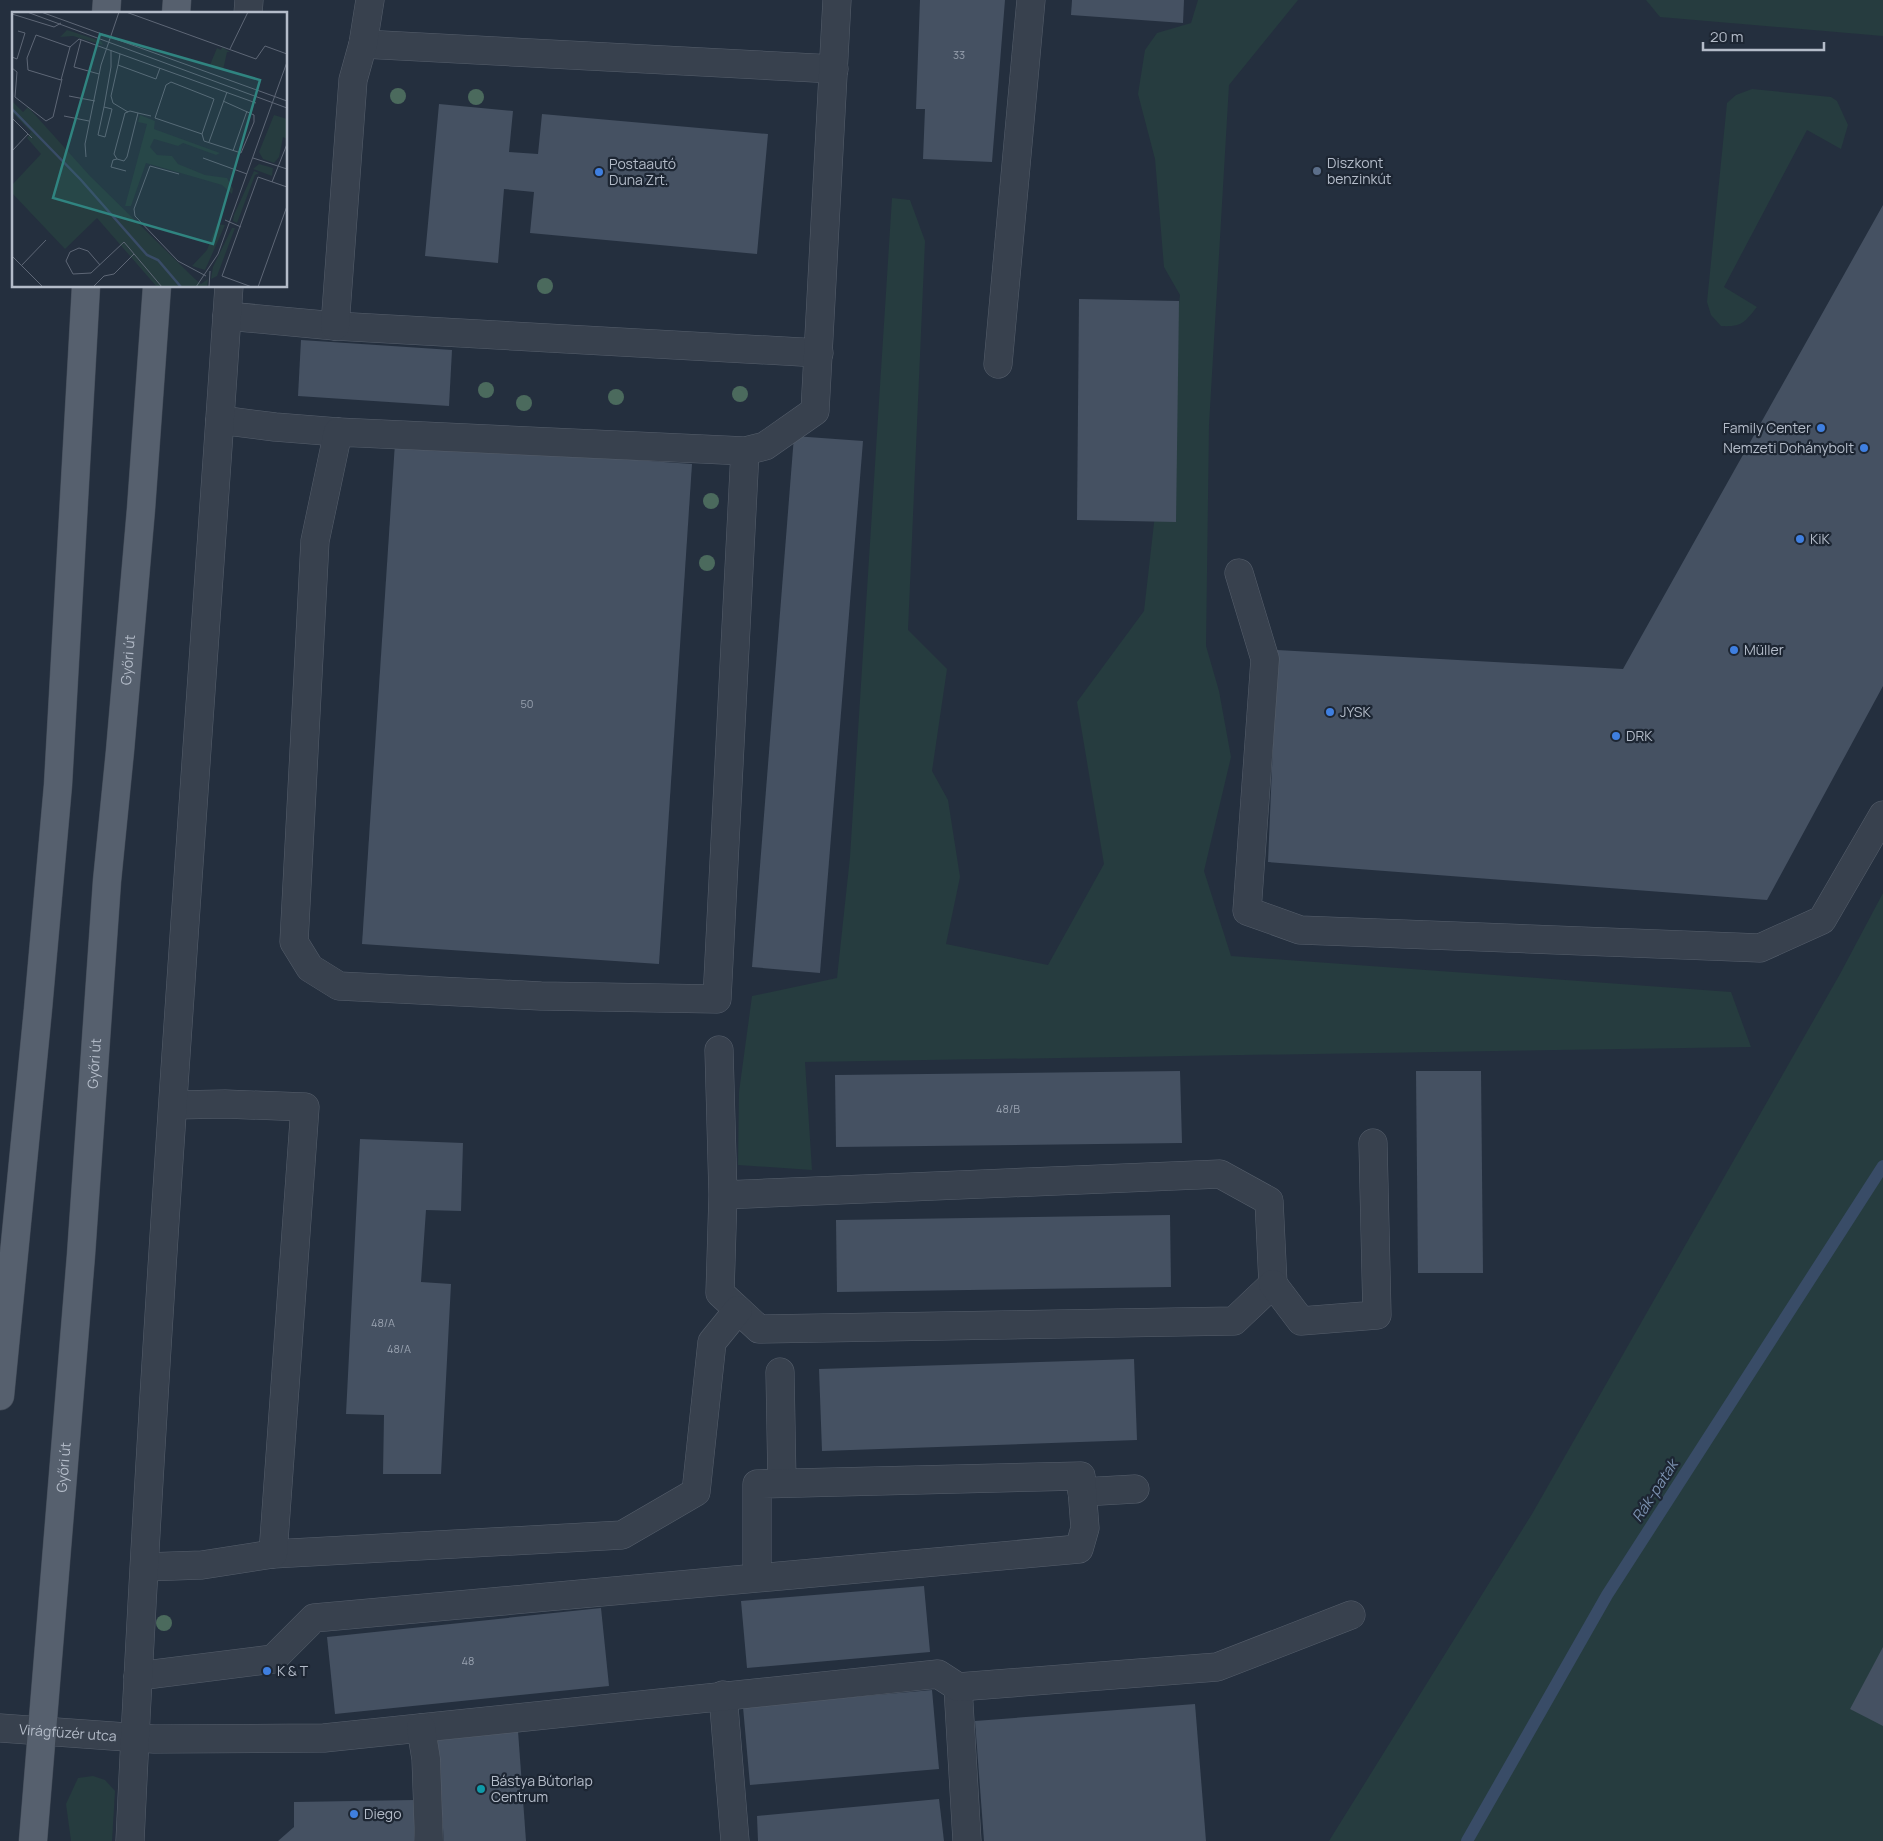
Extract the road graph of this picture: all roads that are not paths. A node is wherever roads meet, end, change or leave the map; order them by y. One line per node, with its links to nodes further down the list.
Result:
1 (370, 0): 4 (lane)
2 (837, 0): 5 (lane)
3 (1031, 0): 12 (lane)
4 (363, 44): 5 (lane); 10 (lane)
5 (834, 69): 11 (lane)
6 (86, 288): 25 (main road)
7 (157, 288): 38 (main road, Győri út)
8 (229, 288): 9 (lane)
9 (227, 316): 10 (lane); 13 (lane)
10 (335, 326): 11 (lane)
11 (818, 353): 15 (lane)
12 (998, 364)
13 (220, 420): 14 (lane); 19 (lane)
14 (338, 432): 15 (lane); 15 (lane)
15 (745, 451)
16 (1239, 573): 17 (lane)
17 (1883, 815)
18 (719, 1050): 21 (lane)
19 (174, 1104): 29 (lane); 30 (lane)
20 (1373, 1143): 22 (lane)
21 (724, 1195): 22 (lane); 23 (lane)
22 (1273, 1284): 23 (lane)
23 (738, 1310): 29 (lane)
24 (780, 1372): 26 (lane)
25 (0, 1396)
26 (782, 1483): 28 (lane); 31 (lane)
27 (1135, 1489): 28 (lane)
28 (1082, 1492): 31 (lane)
29 (273, 1554): 30 (lane)
30 (145, 1567): 33 (lane)
31 (757, 1578): 33 (lane)
32 (1351, 1615): 34 (lane)
33 (138, 1676): 39 (lane)
34 (958, 1687): 35 (lane, Virágfüzér utca); 44 (lane)
35 (723, 1695): 37 (lane, Virágfüzér utca); 43 (lane)
36 (0, 1728): 38 (lane, Virágfüzér utca)
37 (421, 1728): 39 (lane, Virágfüzér utca); 42 (lane)
38 (42, 1730): 39 (lane, Virágfüzér utca); 40 (main road, Győri út)
39 (135, 1739): 41 (lane)
40 (34, 1841)
41 (130, 1841)
42 (429, 1841)
43 (735, 1841)
44 (967, 1841)

